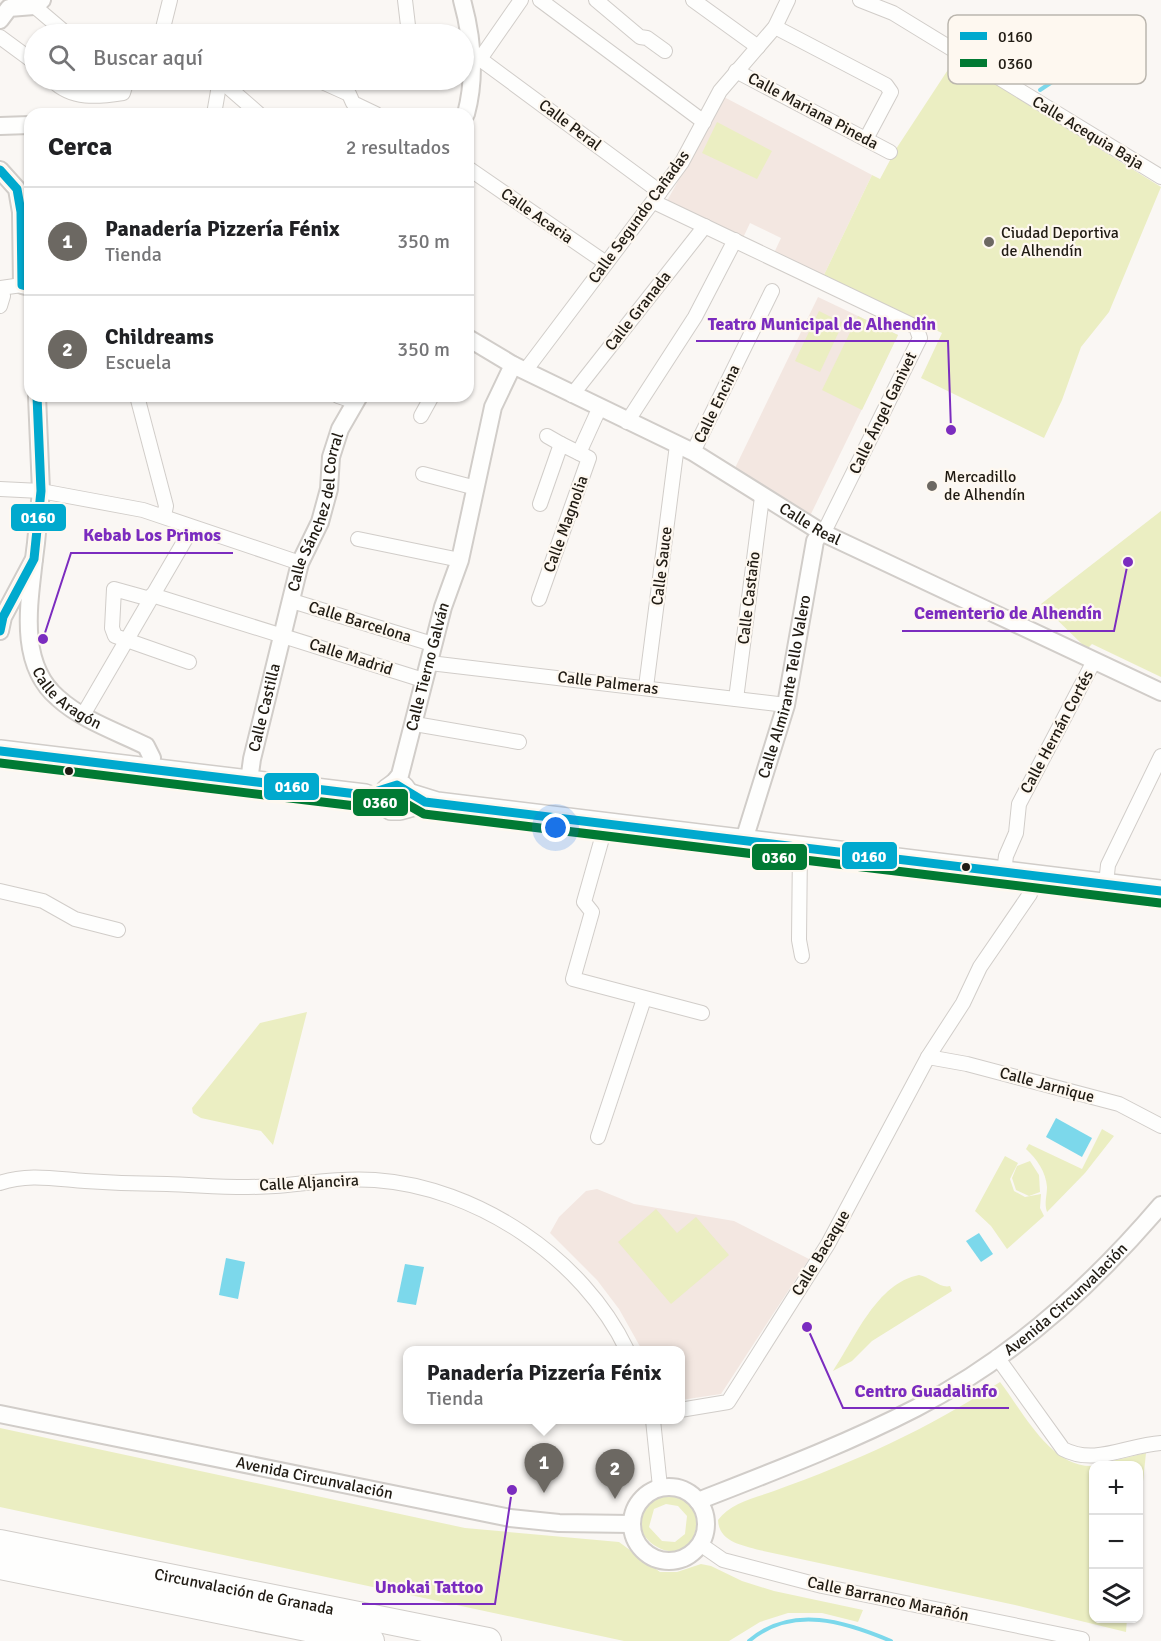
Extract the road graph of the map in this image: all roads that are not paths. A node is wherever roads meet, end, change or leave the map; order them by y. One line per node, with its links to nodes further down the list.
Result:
1 (170, 0): 13 (street)
2 (405, 0): 14 (street)
3 (462, 0): 15 (street)
4 (521, 0): 22 (street)
5 (540, 0): 36 (street)
6 (596, 0): 20 (street)
7 (693, 0): 19 (street)
8 (788, 0): 16 (street, Calle Segundo Cañadas)
9 (860, 0): 18 (street, Calle Acequia Baja)
10 (38, 3): 11 (street); 12 (street)
11 (5, 8)
12 (58, 24)
13 (166, 24)
14 (408, 24)
15 (469, 24)
16 (775, 27): 19 (street, Calle Segundo Cañadas); 39 (street)
17 (0, 37): 21 (street)
18 (948, 46)
19 (758, 47): 24 (street, Calle Segundo Cañadas)
20 (665, 51)
21 (24, 55)
22 (474, 64)
23 (474, 68): 44 (street, Calle Peral)
24 (736, 71): 36 (street, Calle Segundo Cañadas); 39 (street, Calle Mariana Pineda)
25 (1010, 84): 43 (street, Calle Acequia Baja)
26 (69, 90): 27 (street)
27 (115, 90)
28 (218, 90): 32 (street)
29 (231, 90): 33 (street)
30 (340, 90): 34 (street)
31 (469, 90): 35 (street)
32 (215, 108)
33 (252, 108)
34 (351, 108)
35 (467, 108)
36 (704, 122): 44 (street, Calle Segundo Cañadas)
37 (24, 125): 38 (street)
38 (0, 126)
39 (866, 139): 40 (street, Calle Mariana Pineda)
40 (890, 152)
41 (0, 170): 48 (street)
42 (474, 172): 47 (street, Calle Acacia)
43 (1161, 177)
44 (657, 197): 45 (street, Calle Ángel Ganivet); 47 (street, Calle Segundo Cañadas)
45 (705, 226): 46 (street, Calle Ángel Ganivet); 55 (street, Calle Granada)
46 (735, 240): 62 (street); 76 (street, Calle Ángel Ganivet)
47 (606, 263): 54 (street, Calle Segundo Cañadas)
48 (24, 275)
49 (24, 286): 50 (street)
50 (0, 288): 52 (street)
51 (771, 291): 66 (street, Calle Encina)
52 (0, 306)
53 (474, 342): 54 (street, Calle Real)
54 (519, 368): 55 (street, Calle Real); 69 (street, Calle Tierno Galván)
55 (572, 395): 60 (street, Calle Real)
56 (37, 402): 71 (street, Calle Aragón)
57 (139, 402): 74 (street)
58 (356, 402): 80 (street, Calle Sánchez del Corral)
59 (429, 402): 61 (street)
60 (599, 409): 62 (street, Calle Real); 67 (street, Calle Magnolia)
61 (421, 416)
62 (627, 422): 65 (street, Calle Real)
63 (547, 436): 64 (street, Calle Magnolia)
64 (561, 444): 67 (street, Calle Magnolia); 73 (street, Calle Magnolia)
65 (677, 445): 66 (street, Calle Real); 92 (street, Calle Sauce)
66 (693, 452): 72 (street, Calle Real)
67 (579, 453): 82 (street, Calle Magnolia)
68 (423, 474): 69 (street)
69 (476, 488): 79 (street, Calle Tierno Galván)
70 (0, 489): 71 (street)
71 (41, 491): 74 (street); 78 (street, Calle Aragón)
72 (762, 497): 76 (street, Calle Real); 94 (street, Calle Castaño)
73 (540, 504)
74 (164, 516): 75 (street)
75 (192, 528): 80 (street); 81 (street)
76 (822, 532): 88 (street, Calle Real); 95 (street, Calle Almirante Tello Valero)
77 (358, 539): 79 (street)
78 (34, 559): 84 (street); 96 (street, Calle Aragón)
79 (460, 560): 90 (street, Calle Tierno Galván)
80 (300, 563): 83 (street, Calle Sánchez del Corral)
81 (151, 597): 85 (street, Calle Madrid); 86 (street); 86 (street, Calle Madrid)
82 (539, 599)
83 (292, 601): 85 (street, Calle Sánchez del Corral); 87 (street, Calle Barcelona)
84 (0, 631)
85 (283, 635): 91 (street, Calle Madrid); 102 (street, Calle Castilla)
86 (126, 640): 89 (street); 96 (street)
87 (429, 643)
88 (1094, 661): 93 (street, Calle Real); 107 (street, Calle Hernán Cortés)
89 (189, 662)
90 (430, 663): 92 (street, Calle Palmeras); 97 (street, Calle Tierno Galván)
91 (420, 679)
92 (646, 687): 94 (street, Calle Palmeras)
93 (1161, 692)
94 (736, 699): 95 (street, Calle Palmeras)
95 (786, 705): 105 (street, Calle Almirante Tello Valero)
96 (84, 715): 101 (street, Calle Aragón)
97 (415, 724): 98 (street); 103 (street, Calle Tierno Galván)
98 (519, 742)
99 (0, 752): 101 (main road)
100 (1161, 756): 109 (street)
101 (149, 770): 102 (main road)
102 (249, 781): 103 (main road)
103 (397, 793): 104 (main road)
104 (606, 824): 105 (main road); 114 (street)
105 (744, 840): 106 (main road)
106 (800, 847): 107 (main road); 113 (street)
107 (1004, 872): 108 (main road)
108 (1032, 875): 109 (main road); 116 (street, Calle Bacaque)
109 (1106, 884): 111 (main road)
110 (0, 891): 112 (street)
111 (1161, 891)
112 (118, 930)
113 (802, 956)
114 (644, 999): 115 (street); 118 (street)
115 (702, 1013)
116 (928, 1057): 117 (street, Calle Jarnique); 123 (street, Calle Bacaque)
117 (1161, 1126)
118 (598, 1137)
119 (0, 1183): 121 (street, Calle Aljancira)
120 (1161, 1205): 122 (street, Avenida Circunvalación)
121 (624, 1346)
122 (997, 1357): 126 (street); 128 (street, Avenida Circunvalación)
123 (685, 1409)
124 (0, 1414): 129 (street, Avenida Circunvalación)
125 (654, 1424): 127 (street)
126 (1161, 1443)
127 (660, 1487): 128 (street); 129 (street)
128 (698, 1501): 132 (street)
129 (631, 1524): 132 (street)
130 (0, 1525): 134 (highway)
131 (0, 1543): 134 (highway, Circunvalación de Granada)
132 (700, 1544): 137 (street, Calle Barranco Marañón)
133 (0, 1566): 136 (highway, Circunvalación de Granada)
134 (117, 1566): 139 (highway, Circunvalación de Granada)
135 (0, 1579): 136 (highway)
136 (87, 1583): 138 (highway, Circunvalación de Granada)
137 (1082, 1639)
138 (371, 1641)
139 (488, 1641)

